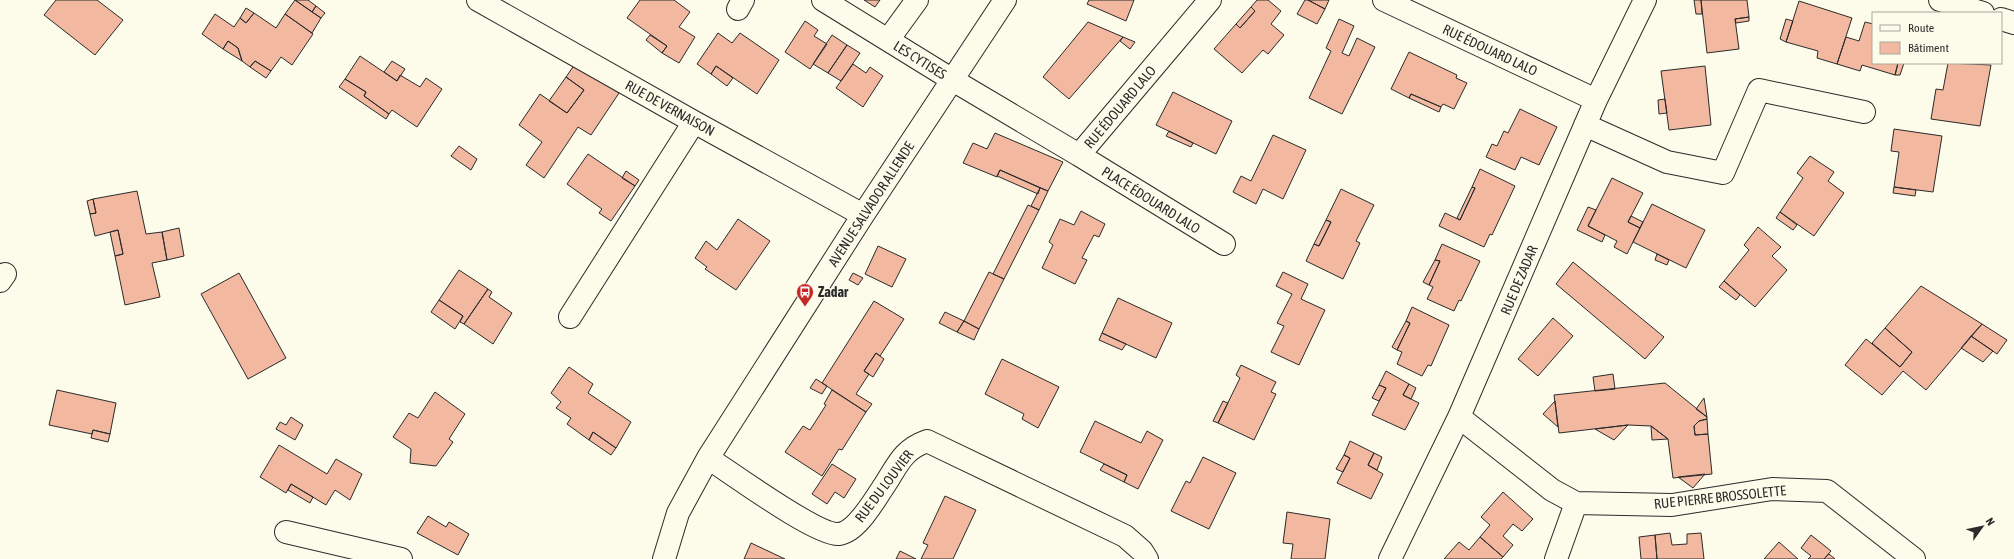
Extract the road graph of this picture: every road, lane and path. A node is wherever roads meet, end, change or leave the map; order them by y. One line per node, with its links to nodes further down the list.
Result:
1 (478, 0): 16 (street, RUE DE VERNAISON)
2 (823, 0): 12 (street, LES CYTISES)
3 (916, 0): 12 (street, LES CYTISES)
4 (1004, 0): 13 (street, AVENUE SALVADOR ALLENDE)
5 (1210, 0): 18 (street, RUE ÉDOUARD LALO)
6 (1384, 0): 14 (street, RUE ÉDOUARD LALO)
7 (1645, 0): 14 (street, RUE DE ZADAR)
8 (1940, 0): 9 (street)
9 (1980, 12)
10 (2002, 19): 11 (street)
11 (2014, 23)
12 (888, 40): 13 (street, LES CYTISES)
13 (951, 79): 18 (street, RUE ÉDOUARD LALO); 19 (street, AVENUE SALVADOR ALLENDE)
14 (1596, 100): 17 (street, RUE DE ZADAR)
15 (1864, 112): 17 (street)
16 (694, 122): 19 (street, RUE DE VERNAISON); 21 (street)
17 (1585, 125): 22 (street, RUE DE ZADAR)
18 (1079, 155): 20 (street, PLACE ÉDOUARD LALO)
19 (863, 215): 23 (street, AVENUE SALVADOR ALLENDE)
20 (1224, 244)
21 (570, 316)
22 (1459, 417): 24 (street, RUE PIERRE BROSSOLETTE); 29 (street, RUE DE ZADAR)
23 (708, 458): 27 (street, AVENUE SALVADOR ALLENDE); 28 (street, RUE DU LOUVIER)
24 (1576, 503): 30 (street); 31 (street, RUE PIERRE BROSSOLETTE)
25 (286, 532): 26 (street)
26 (401, 559)
27 (664, 559)
28 (1147, 559)
29 (1390, 559)
30 (1556, 559)
31 (1914, 559)

